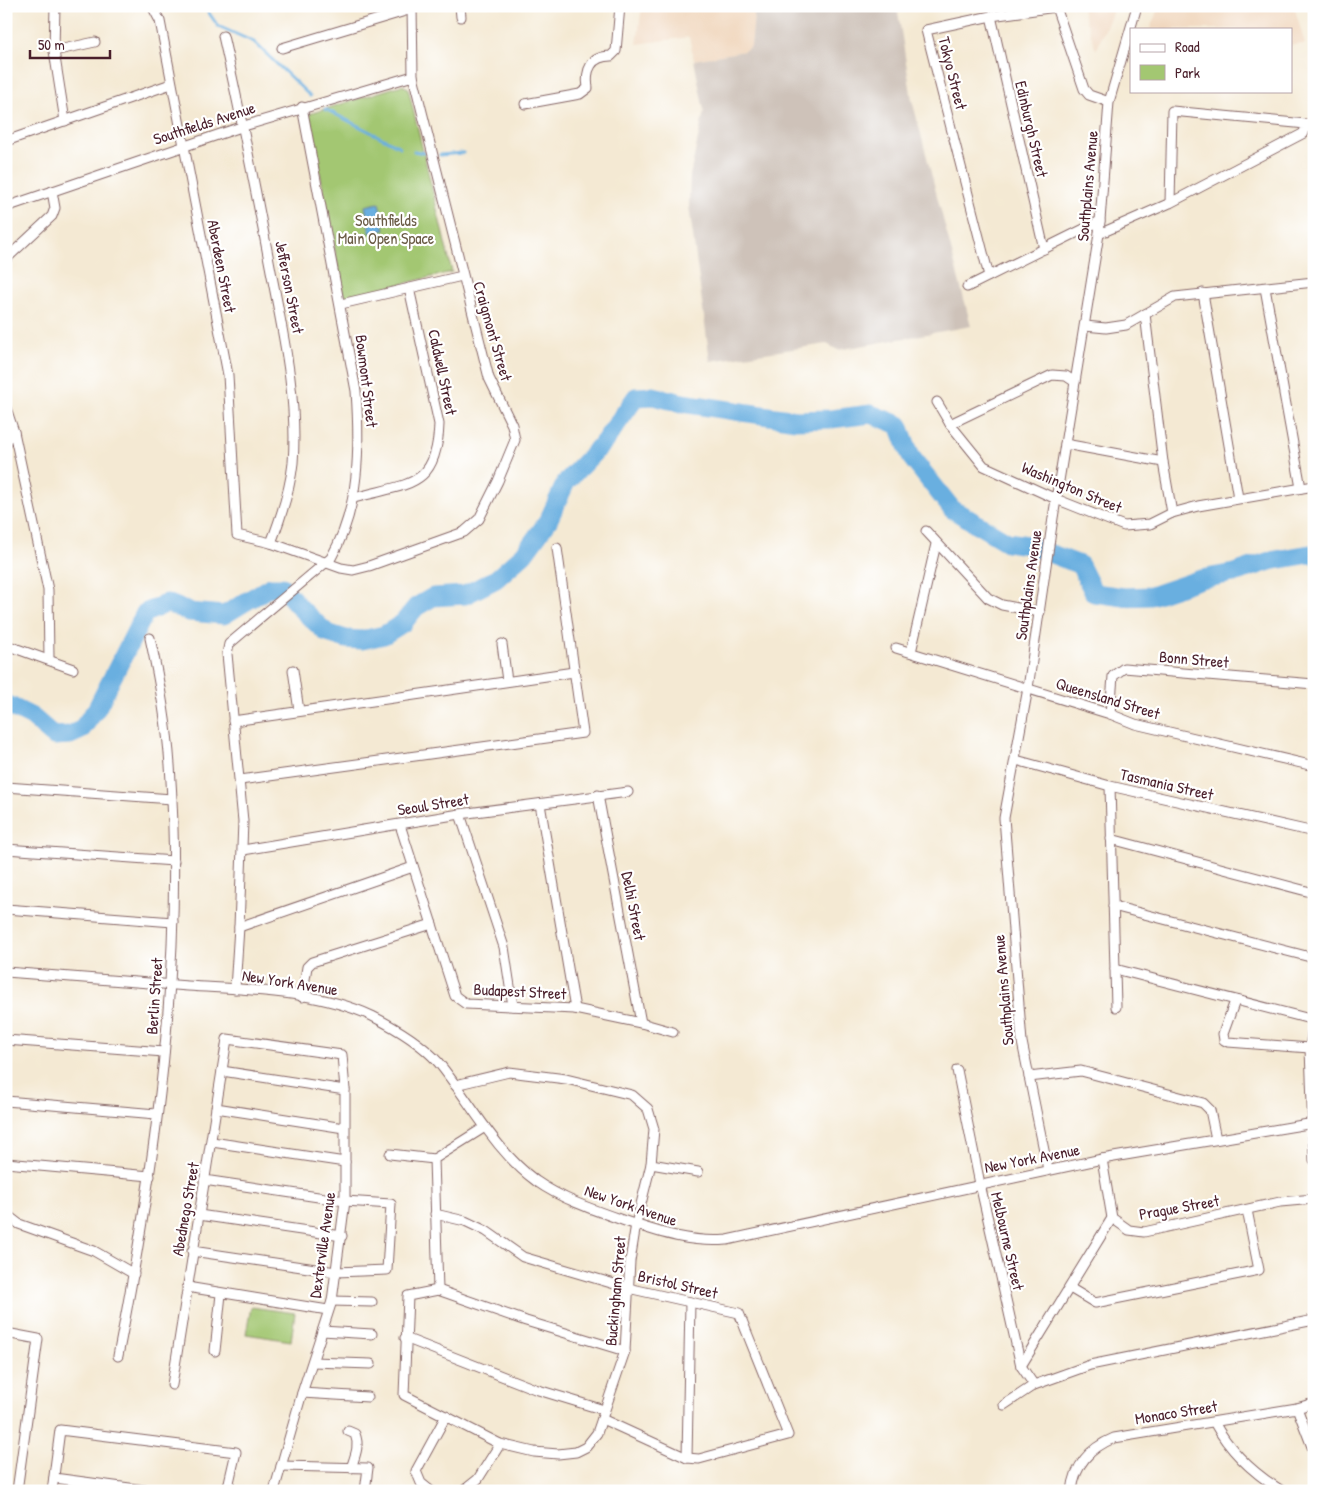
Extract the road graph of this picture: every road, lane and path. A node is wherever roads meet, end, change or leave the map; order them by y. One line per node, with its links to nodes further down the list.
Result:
1 (54, 6): 14 (street)
2 (152, 6): 16 (street, Aberdeen Street)
3 (460, 6): 8 (street)
4 (620, 6): 18 (street)
5 (1137, 6): 9 (street, Southplains Avenue)
6 (412, 7): 13 (street); 15 (street, Craigmont Street)
7 (991, 16): 17 (street, Tokyo Street); 29 (street, Edinburgh Street); 32 (street, Tokyo Street)
8 (462, 17)
9 (1131, 28)
10 (1130, 30): 17 (street, Southplains Avenue)
11 (223, 36): 21 (street, Jefferson Street)
12 (95, 42): 14 (street)
13 (282, 48)
14 (54, 51): 20 (street)
15 (413, 76): 19 (street, Southfields Avenue); 31 (street, Craigmont Street)
16 (171, 84): 20 (street); 23 (street, Aberdeen Street)
17 (1109, 102): 27 (street, Southplains Avenue)
18 (525, 104)
19 (302, 108): 21 (street, Southfields Avenue); 38 (street, Bowmont Street)
20 (65, 121): 22 (street)
21 (244, 126): 23 (street, Southfields Avenue); 57 (street, Jefferson Street)
22 (6, 141)
23 (183, 145): 24 (street, Southfields Avenue); 56 (street, Aberdeen Street)
24 (52, 191): 26 (street, Southfields Avenue); 30 (street)
25 (1170, 203): 25 (street); 28 (street)
26 (6, 207)
27 (1100, 221): 28 (street, Southplains Avenue); 29 (street)
28 (1099, 234): 40 (street, Southplains Avenue)
29 (1044, 248): 32 (street)
30 (6, 259)
31 (462, 276): 35 (street); 60 (street, Craigmont Street)
32 (989, 276): 34 (street)
33 (1314, 282): 36 (street)
34 (967, 287)
35 (409, 288): 38 (street); 51 (street, Caldwell Street)
36 (1265, 288): 37 (street); 50 (street)
37 (1203, 293): 39 (street); 52 (street)
38 (341, 304): 51 (street, Bowmont Street)
39 (1145, 314): 40 (street); 48 (street)
40 (1085, 326): 41 (street, Southplains Avenue)
41 (1075, 382): 44 (street); 47 (street, Southplains Avenue)
42 (937, 402): 44 (street, Washington Street)
43 (6, 408): 45 (street)
44 (950, 424): 53 (street, Washington Street)
45 (14, 432): 46 (street); 67 (street)
46 (6, 440)
47 (1065, 444): 48 (street); 53 (street, Southplains Avenue)
48 (1163, 462): 54 (street)
49 (1314, 486): 50 (street, Washington Street)
50 (1301, 488): 52 (street, Washington Street)
51 (354, 498): 60 (street, Bowmont Street)
52 (1238, 498): 54 (street, Washington Street)
53 (1056, 499): 54 (street, Washington Street); 61 (street, Southplains Avenue)
54 (1172, 514)
55 (926, 531): 58 (street)
56 (238, 535): 57 (street, Craigmont Street)
57 (271, 543): 60 (street, Craigmont Street)
58 (936, 544): 61 (street); 66 (street)
59 (557, 548): 70 (street)
60 (324, 564): 76 (street, Bowmont Street)
61 (1040, 612): 73 (street, Southplains Avenue)
62 (150, 638): 84 (street, Berlin Street)
63 (502, 644): 71 (street)
64 (6, 646): 67 (street)
65 (896, 648): 66 (street, Queensland Street)
66 (911, 652): 73 (street, Queensland Street)
67 (49, 659): 68 (street)
68 (73, 669)
69 (293, 670): 74 (street)
70 (574, 672): 71 (street); 79 (street)
71 (508, 681): 74 (street)
72 (1314, 684): 75 (street, Bonn Street)
73 (1028, 688): 75 (street, Queensland Street); 77 (street, Southplains Avenue)
74 (299, 711): 76 (street)
75 (1110, 714): 78 (street, Queensland Street)
76 (233, 721): 79 (street, Bowmont Street)
77 (1016, 760): 80 (street, Tasmania Street); 119 (street, Southplains Avenue)
78 (1314, 766)
79 (240, 780): 91 (street, Bowmont Street)
80 (1110, 786): 88 (street, Tasmania Street); 89 (street)
81 (6, 787): 84 (street)
82 (628, 792): 83 (street, Seoul Street)
83 (598, 794): 85 (street, Seoul Street); 111 (street, Delhi Street)
84 (172, 799): 92 (street, Berlin Street)
85 (540, 804): 86 (street, Seoul Street); 109 (street)
86 (460, 814): 87 (street, Seoul Street); 107 (street)
87 (400, 825): 91 (street, Seoul Street); 93 (street, Budapest Street)
88 (1314, 832)
89 (1111, 840): 94 (street); 95 (street)
90 (6, 849): 92 (street)
91 (243, 850): 99 (street, Bowmont Street)
92 (174, 861): 97 (street, Berlin Street)
93 (413, 867): 98 (street, Budapest Street); 99 (street)
94 (1314, 893)
95 (1113, 906): 100 (street); 101 (street)
96 (6, 909): 97 (street)
97 (173, 922): 103 (street, Berlin Street)
98 (432, 924): 105 (street); 107 (street, Budapest Street)
99 (239, 927): 104 (street, Bowmont Street)
100 (1314, 958)
101 (1115, 969): 106 (street); 108 (street)
102 (6, 972): 103 (street, New York Avenue)
103 (171, 984): 104 (street, New York Avenue); 116 (street, Berlin Street)
104 (235, 989): 105 (street, New York Avenue)
105 (302, 996): 120 (street, New York Avenue)
106 (1235, 1001): 110 (street); 115 (street)
107 (513, 1006): 109 (street, Budapest Street)
108 (1116, 1008)
109 (575, 1009): 111 (street, Budapest Street)
110 (1314, 1020): 115 (street)
111 (641, 1023): 112 (street, Budapest Street)
112 (674, 1032)
113 (227, 1039): 118 (street, Abednego Street); 121 (street, Dexterville Avenue)
114 (6, 1040): 116 (street)
115 (1310, 1048): 125 (street)
116 (164, 1052): 124 (street, Berlin Street)
117 (957, 1070): 141 (street, Melbourne Street)
118 (222, 1071): 121 (street); 123 (street, Abednego Street)
119 (1029, 1078): 128 (street); 137 (street, Southplains Avenue)
120 (455, 1085): 126 (street, New York Avenue); 136 (street, Buckingham Street)
121 (345, 1090): 127 (street, Dexterville Avenue)
122 (6, 1100): 124 (street)
123 (216, 1108): 127 (street); 129 (street, Abednego Street)
124 (156, 1114): 139 (street, Berlin Street)
125 (1313, 1123): 128 (street, New York Avenue); 133 (street)
126 (485, 1127): 131 (street); 149 (street, New York Avenue)
127 (344, 1128): 134 (street, Dexterville Avenue)
128 (1216, 1139): 132 (street, New York Avenue)
129 (212, 1142): 134 (street); 140 (street, Abednego Street)
130 (390, 1154): 131 (street)
131 (434, 1159): 146 (street)
132 (1102, 1159): 137 (street, New York Avenue); 148 (street)
133 (1314, 1160)
134 (344, 1162): 143 (street, Dexterville Avenue)
135 (6, 1163): 139 (street)
136 (651, 1164): 138 (street); 149 (street, Buckingham Street)
137 (1048, 1170): 141 (street, New York Avenue)
138 (698, 1172)
139 (150, 1176): 153 (street, Berlin Street)
140 (204, 1180): 143 (street); 147 (street, Abednego Street)
141 (980, 1184): 149 (street, New York Avenue); 173 (street, Melbourne Street)
142 (1314, 1199): 144 (street, Prague Street)
143 (345, 1201): 150 (street, Dexterville Avenue); 152 (street)
144 (1247, 1210): 148 (street, Prague Street); 156 (street)
145 (6, 1214): 153 (street)
146 (435, 1214): 155 (street, Bristol Street); 157 (street)
147 (199, 1215): 150 (street); 151 (street, Abednego Street)
148 (1112, 1218): 156 (street)
149 (636, 1224): 155 (street, Buckingham Street)
150 (342, 1236): 152 (street, Dexterville Avenue)
151 (192, 1252): 152 (street); 154 (street, Abednego Street)
152 (336, 1272): 159 (street, Dexterville Avenue)
153 (134, 1274): 170 (street, Berlin Street)
154 (187, 1287): 158 (street); 174 (street, Abednego Street)
155 (628, 1288): 161 (street, Bristol Street); 169 (street, Buckingham Street)
156 (1070, 1288): 173 (street)
157 (438, 1290): 167 (street); 169 (street)
158 (221, 1294): 162 (street); 168 (street)
159 (332, 1301): 160 (street); 162 (street, Dexterville Avenue)
160 (372, 1302)
161 (690, 1302): 187 (street); 187 (street, Bristol Street)
162 (328, 1310): 164 (street, Dexterville Avenue)
163 (1314, 1320): 175 (street)
164 (322, 1331): 166 (street); 171 (street, Dexterville Avenue)
165 (6, 1333): 191 (street)
166 (372, 1334)
167 (405, 1338): 181 (street); 182 (street, Buckingham Street)
168 (215, 1351)
169 (626, 1351): 181 (street, Buckingham Street)
170 (118, 1356)
171 (313, 1362): 172 (street); 176 (street, Dexterville Avenue)
172 (371, 1364)
173 (1021, 1366): 175 (street, Melbourne Street)
174 (172, 1385)
175 (1034, 1385): 179 (street)
176 (302, 1393): 177 (street); 188 (street, Dexterville Avenue)
177 (368, 1397)
178 (1314, 1403): 180 (street, Monaco Street)
179 (1004, 1406)
180 (1297, 1408): 183 (street, Monaco Street); 186 (street)
181 (603, 1414): 185 (street, Buckingham Street); 187 (street)
182 (446, 1416): 185 (street, Buckingham Street); 197 (street)
183 (1214, 1422): 199 (street, Monaco Street); 200 (street)
184 (348, 1431): 189 (street)
185 (500, 1444): 198 (street)
186 (1314, 1452)
187 (687, 1458)
188 (281, 1466): 189 (street); 195 (street, Dexterville Avenue)
189 (351, 1468): 196 (street)
190 (54, 1478): 192 (street); 193 (street); 194 (street)
191 (17, 1491)
192 (52, 1491)
193 (152, 1491)
194 (227, 1491)
195 (274, 1491)
196 (365, 1491)
197 (431, 1491)
198 (463, 1491)
199 (1072, 1491)
200 (1282, 1491)

